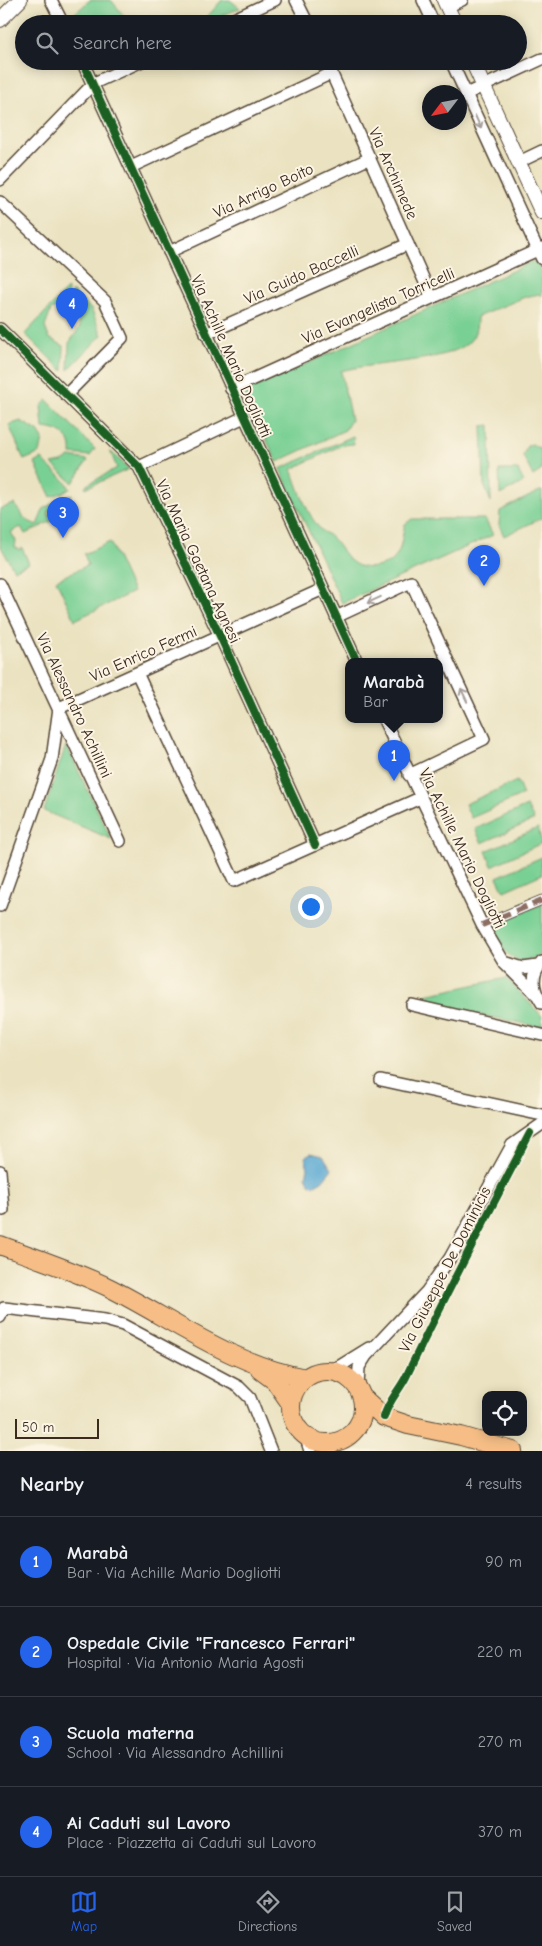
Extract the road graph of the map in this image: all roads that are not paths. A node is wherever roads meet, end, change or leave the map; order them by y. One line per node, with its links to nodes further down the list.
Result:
1 (20, 0): 12 (street)
2 (51, 0): 8 (street)
3 (275, 0): 9 (street)
4 (296, 0): 10 (street)
5 (423, 0): 11 (street)
6 (462, 0): 7 (street)
7 (445, 4)
8 (58, 15)
9 (242, 15)
10 (304, 15)
11 (430, 15)
12 (0, 20)
13 (542, 59): 14 (street)
14 (527, 66)
15 (87, 70): 22 (street, Via Achille Mario Dogliotti)
16 (123, 70): 22 (street)
17 (330, 70): 21 (street, Via Archimede)
18 (455, 70): 23 (street)
19 (476, 70): 24 (street)
20 (518, 70): 24 (street)
21 (332, 73): 28 (street, Via Archimede); 30 (street)
22 (94, 84): 30 (street, Via Achille Mario Dogliotti); 31 (street)
23 (462, 85)
24 (483, 86): 25 (street); 29 (street)
25 (467, 94)
26 (467, 96): 36 (street, one-way to 36)
27 (542, 151): 29 (street)
28 (370, 158): 34 (street, Via Archimede); 35 (street, Via Arrigo Boito)
29 (519, 162): 33 (street)
30 (131, 167): 35 (street, Via Achille Mario Dogliotti)
31 (0, 180)
32 (0, 202): 41 (street)
33 (542, 213)
34 (408, 244): 37 (street, Via Archimede); 39 (street, Via Guido Baccelli)
35 (170, 252): 39 (street, Via Achille Mario Dogliotti)
36 (541, 252): 37 (street, Via Evangelista Torricelli)
37 (432, 298): 40 (street, Via Evangelista Torricelli)
38 (0, 328): 41 (street, Via Maria Gaetana Agnesi)
39 (206, 334): 40 (street, Via Achille Mario Dogliotti)
40 (232, 389): 42 (street, Via Achille Mario Dogliotti)
41 (67, 394): 43 (street, Via Maria Gaetana Agnesi)
42 (244, 417): 43 (street); 45 (street, Via Achille Mario Dogliotti)
43 (139, 467): 47 (street, Via Maria Gaetana Agnesi)
44 (0, 584): 50 (street, Via Alessandro Achillini)
45 (323, 589): 46 (street, Via Achille Mario Dogliotti); 47 (street, Via Enrico Fermi)
46 (336, 617): 48 (street, Via Achille Mario Dogliotti); 52 (street, one-way to 46)
47 (220, 636): 49 (street, Via Enrico Fermi); 55 (street, Via Maria Gaetana Agnesi)
48 (355, 658)
49 (137, 673): 50 (street, Via Enrico Fermi); 55 (street)
50 (59, 708): 54 (street, Via Alessandro Achillini); 57 (street)
51 (385, 723): 52 (street, Via Achille Mario Dogliotti)
52 (409, 774): 53 (street, Via Achille Mario Dogliotti)
53 (420, 798): 55 (street); 58 (street, Via Achille Mario Dogliotti)
54 (120, 840)
55 (315, 845)
56 (542, 900): 58 (street)
57 (0, 906)
58 (482, 925): 59 (street, Via Achille Mario Dogliotti)
59 (504, 962): 60 (street); 61 (street, Via Achille Mario Dogliotti)
60 (540, 964): 61 (street)
61 (539, 999)
62 (412, 1006): 63 (street)
63 (542, 1035)
64 (381, 1080): 65 (street)
65 (542, 1115)
66 (542, 1124): 71 (street)
67 (0, 1171): 68 (street)
68 (3, 1210)
69 (0, 1245): 72 (main road)
70 (2, 1313): 81 (street)
71 (376, 1343): 73 (street); 75 (street)
72 (247, 1362): 74 (main road); 76 (main road)
73 (326, 1371): 74 (main road); 75 (main road)
74 (306, 1378): 76 (main road)
75 (360, 1392): 77 (main road); 78 (main road)
76 (291, 1404): 79 (main road)
77 (408, 1425): 78 (main road); 82 (main road)
78 (356, 1429): 80 (main road)
79 (308, 1443): 80 (main road)
80 (333, 1446)
81 (271, 1451)
82 (513, 1451)

